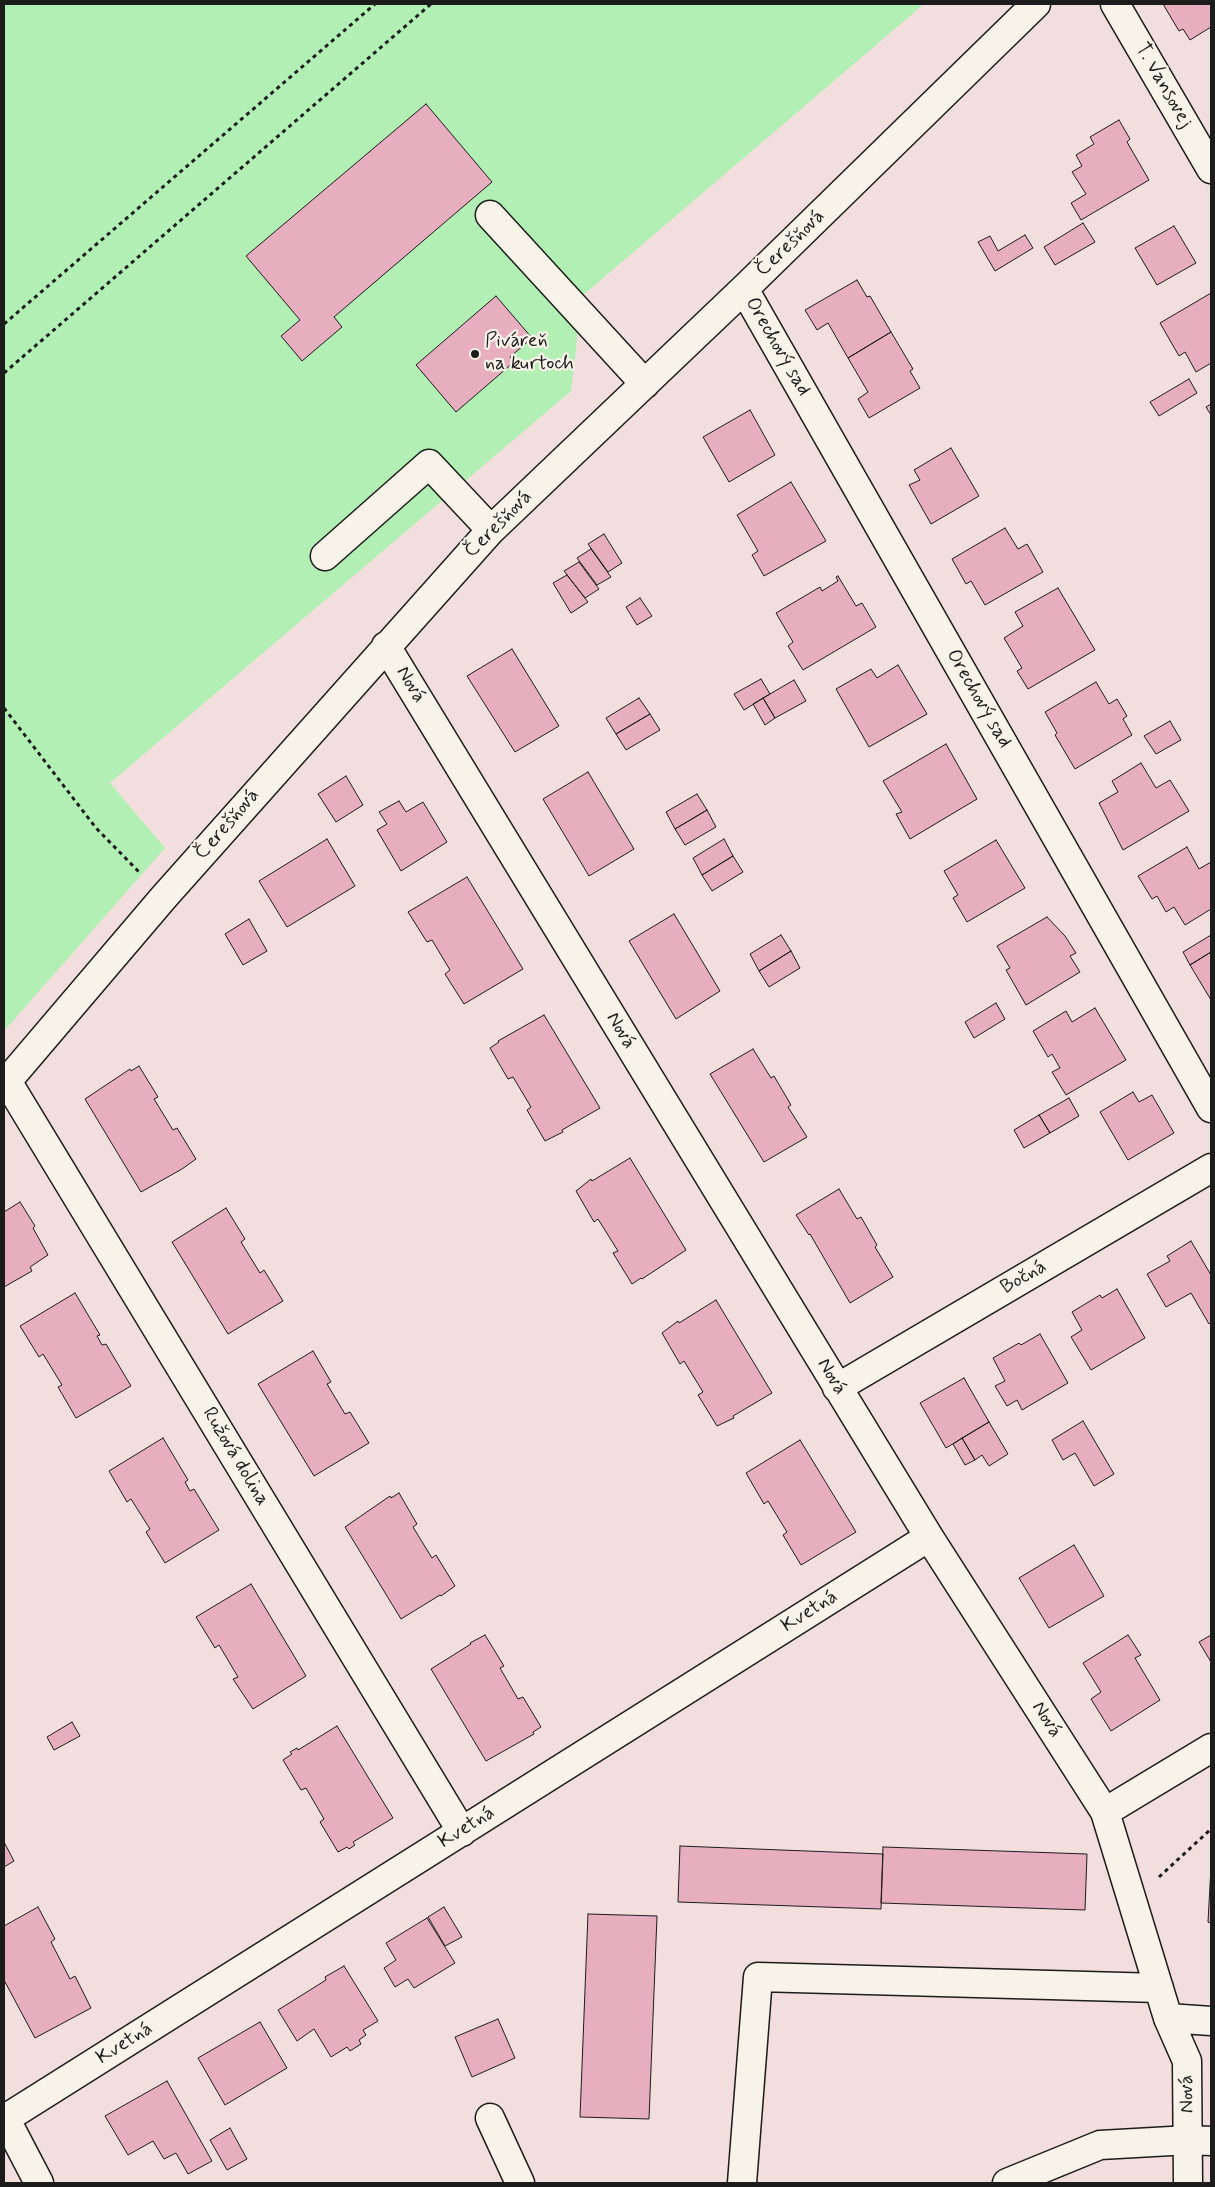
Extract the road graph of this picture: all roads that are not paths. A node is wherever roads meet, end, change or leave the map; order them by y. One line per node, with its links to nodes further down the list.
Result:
1 (1036, 4): 5 (street, Čerešňová)
2 (1115, 4): 3 (street, T. Vansovej)
3 (1211, 169)
4 (490, 214): 6 (street)
5 (744, 289): 6 (street, Čerešňová); 11 (street, Orechový sad)
6 (645, 384): 7 (street, Čerešňová)
7 (491, 530): 8 (street); 9 (street, Čerešňová)
8 (325, 556)
9 (386, 646): 10 (street, Čerešňová); 13 (street, Nová)
10 (5, 1083): 17 (street, Ružová dolina)
11 (1211, 1108)
12 (1211, 1168): 13 (street, Bočná)
13 (837, 1388): 14 (street, Nová)
14 (929, 1537): 16 (street, Nová); 17 (street, Kvetná)
15 (1211, 1748): 16 (street)
16 (1105, 1812): 18 (street, Nová)
17 (462, 1832): 21 (street, Kvetná)
18 (1159, 1988): 19 (street, Nová); 26 (street)
19 (1168, 2018): 20 (street); 23 (street, Nová)
20 (1211, 2021)
21 (4, 2118): 24 (street)
22 (490, 2118): 25 (street)
23 (1200, 2140): 27 (street); 28 (street, Nová)
24 (39, 2183)
25 (520, 2183)
26 (742, 2183)
27 (1007, 2183)
28 (1188, 2183)

